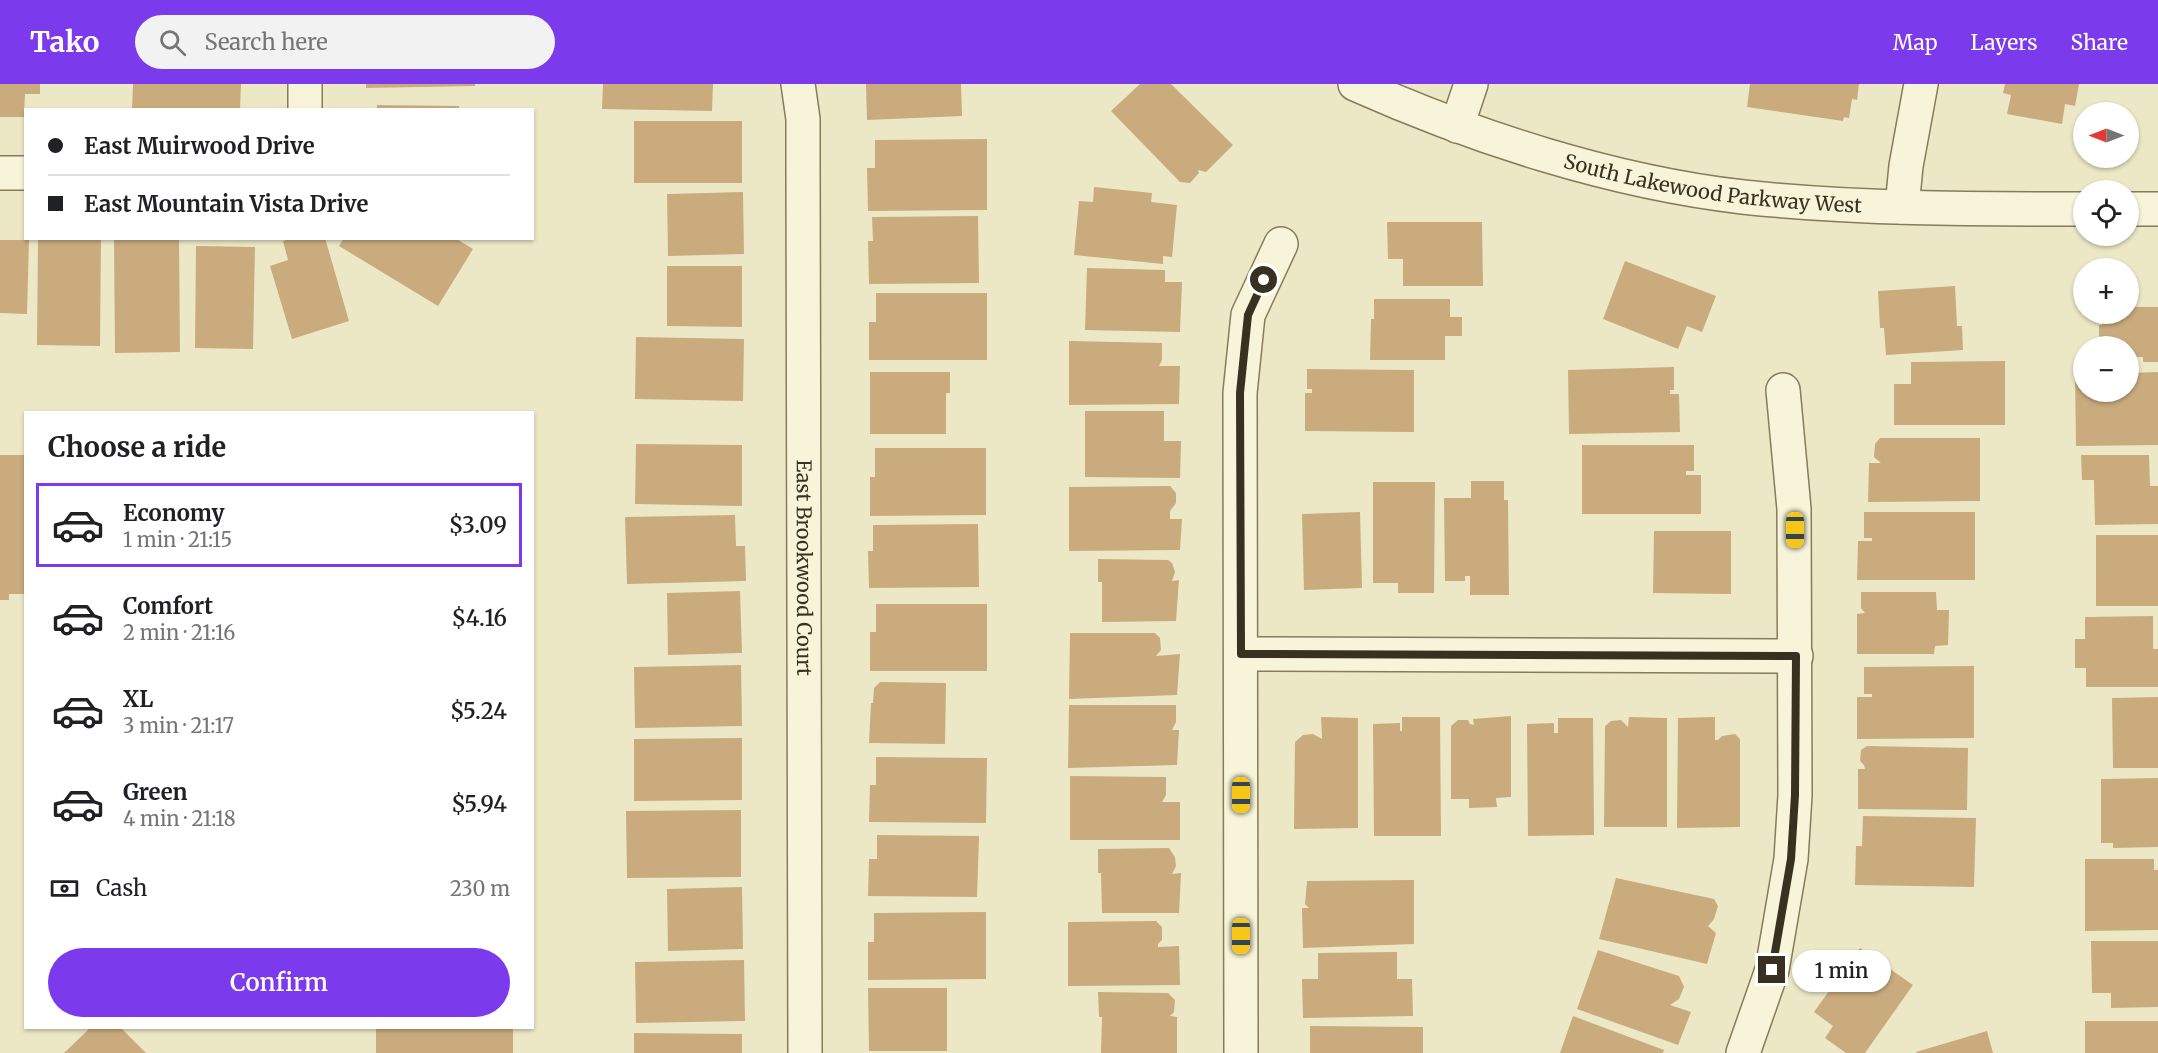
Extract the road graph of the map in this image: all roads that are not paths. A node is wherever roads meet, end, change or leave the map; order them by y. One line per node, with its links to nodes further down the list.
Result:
1 (305, 84): 6 (street)
2 (798, 84): 18 (street, East Brookwood Court)
3 (1355, 84): 7 (street, South Lakewood Parkway West)
4 (1471, 84): 7 (street)
5 (1921, 84): 10 (street)
6 (304, 108)
7 (1457, 126): 10 (street, South Lakewood Parkway West)
8 (0, 173): 9 (street)
9 (24, 173)
10 (1902, 207): 11 (street, South Lakewood Parkway West)
11 (2073, 209)
12 (2139, 209): 13 (street)
13 (2158, 209)
14 (1281, 244): 16 (street)
15 (1783, 390): 17 (street)
16 (1241, 654): 17 (street); 19 (street)
17 (1796, 656): 20 (street)
18 (805, 1053)
19 (1241, 1053)
20 (1743, 1053)

